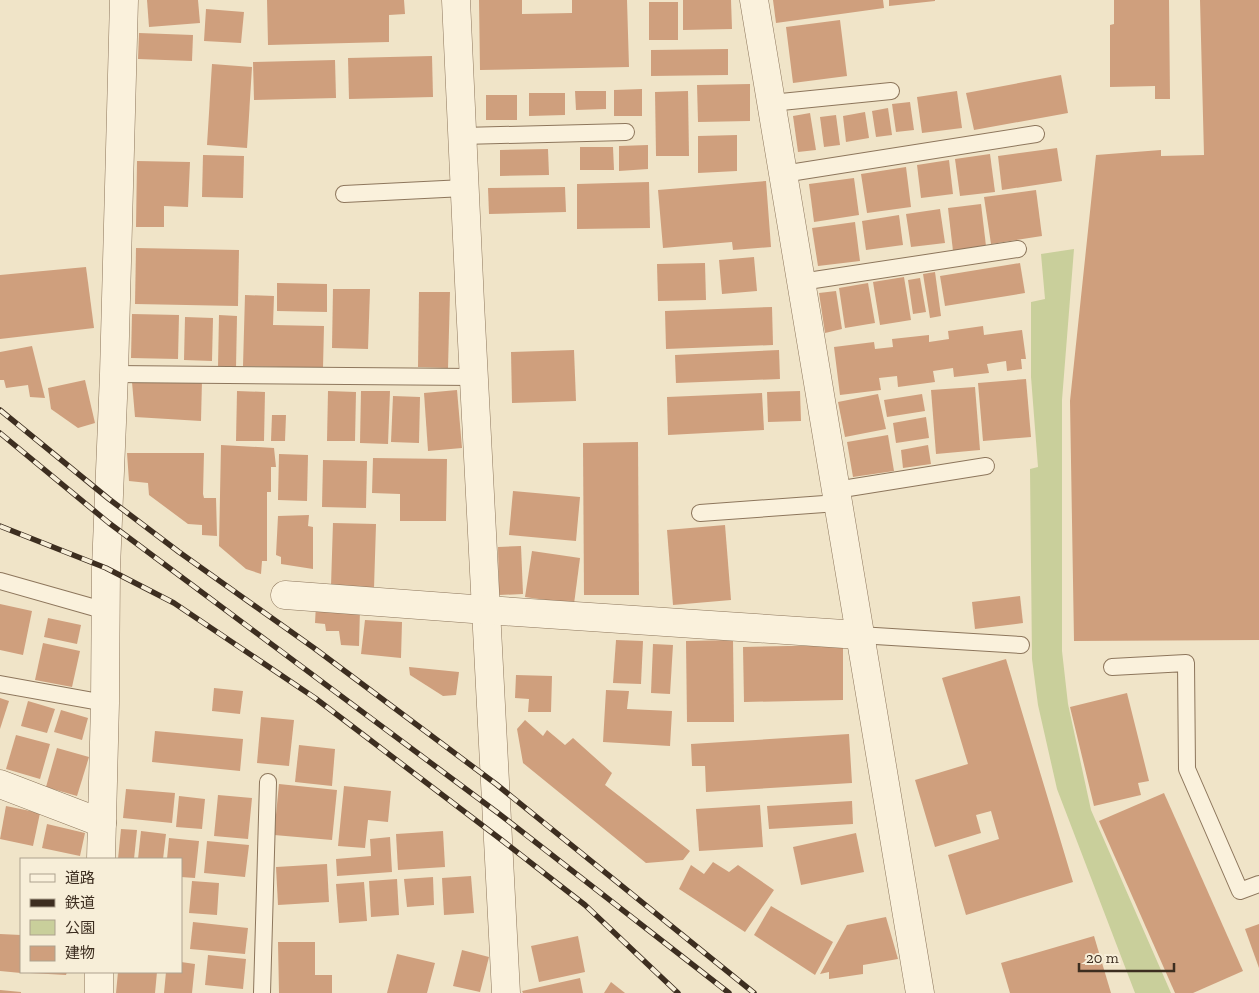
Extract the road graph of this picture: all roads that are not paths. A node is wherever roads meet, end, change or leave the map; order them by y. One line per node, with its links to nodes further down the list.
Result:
1 (124, 0): 14 (street)
2 (456, 0): 8 (street)
3 (754, 0): 5 (street)
4 (891, 91): 5 (lane)
5 (771, 103): 9 (street)
6 (626, 132): 8 (lane)
7 (1036, 134): 9 (lane)
8 (462, 136): 10 (street)
9 (782, 174): 13 (street)
10 (464, 188): 11 (lane); 15 (street)
11 (344, 194)
12 (1018, 249): 13 (lane)
13 (801, 282): 17 (street)
14 (114, 374): 15 (lane); 22 (street)
15 (474, 376): 21 (street)
16 (986, 466): 17 (lane)
17 (837, 496): 18 (lane); 23 (street)
18 (700, 513)
19 (0, 581): 22 (lane)
20 (285, 595): 21 (street)
21 (486, 610): 23 (street); 36 (street)
22 (106, 611): 27 (street)
23 (859, 635): 24 (lane); 37 (street)
24 (1021, 645)
25 (1112, 667): 32 (lane)
26 (0, 684): 27 (lane)
27 (105, 703): 30 (street)
28 (268, 782): 35 (lane)
29 (0, 784): 30 (street)
30 (102, 823): 31 (street)
31 (101, 858)
32 (1259, 884)
33 (99, 973): 34 (street)
34 (98, 993)
35 (262, 993)
36 (506, 993)
37 (920, 993)

